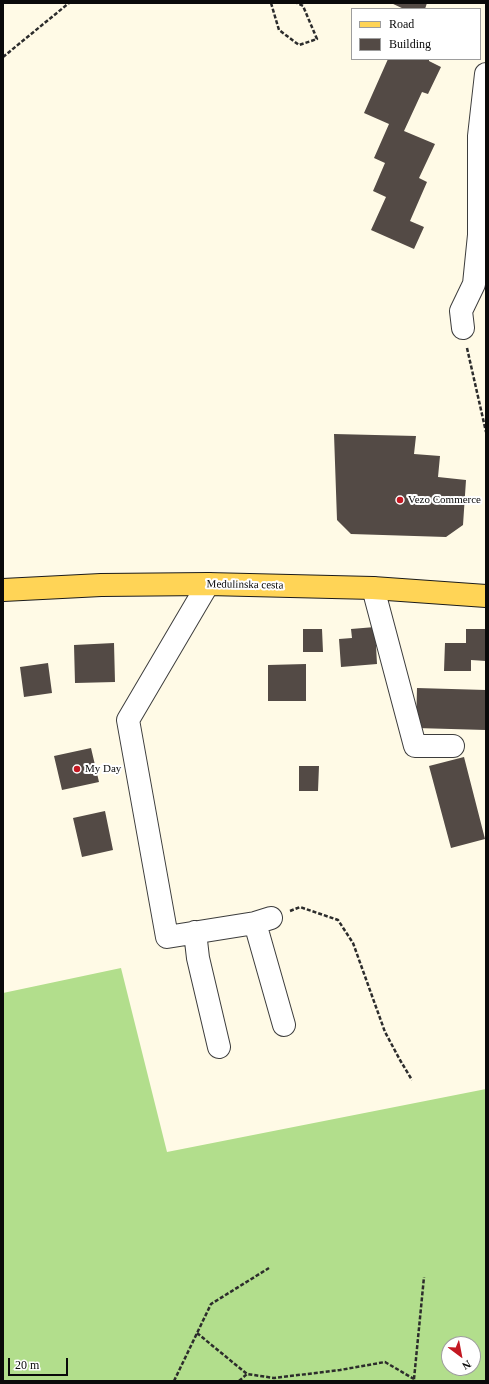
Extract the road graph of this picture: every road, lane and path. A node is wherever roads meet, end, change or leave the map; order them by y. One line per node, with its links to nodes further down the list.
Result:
1 (69, 3): 4 (path)
2 (271, 3): 3 (path)
3 (297, 3)
4 (3, 57)
5 (486, 74): 6 (street)
6 (463, 328): 7 (path)
7 (486, 432)
8 (208, 584): 9 (main road, Medulinska cesta); 10 (main road, Medulinska cesta); 14 (street)
9 (373, 588): 11 (main road, Medulinska cesta); 12 (street)
10 (3, 590)
11 (486, 596)
12 (453, 746)
13 (263, 920): 14 (street); 15 (street); 17 (path)
14 (195, 932): 16 (street)
15 (284, 1025)
16 (219, 1047)
17 (412, 1080)
18 (269, 1268): 20 (path)
19 (424, 1277): 22 (path)
20 (197, 1333): 21 (path); 23 (path)
21 (247, 1374): 22 (path); 24 (path)
22 (414, 1380)
23 (174, 1381)
24 (239, 1381)

